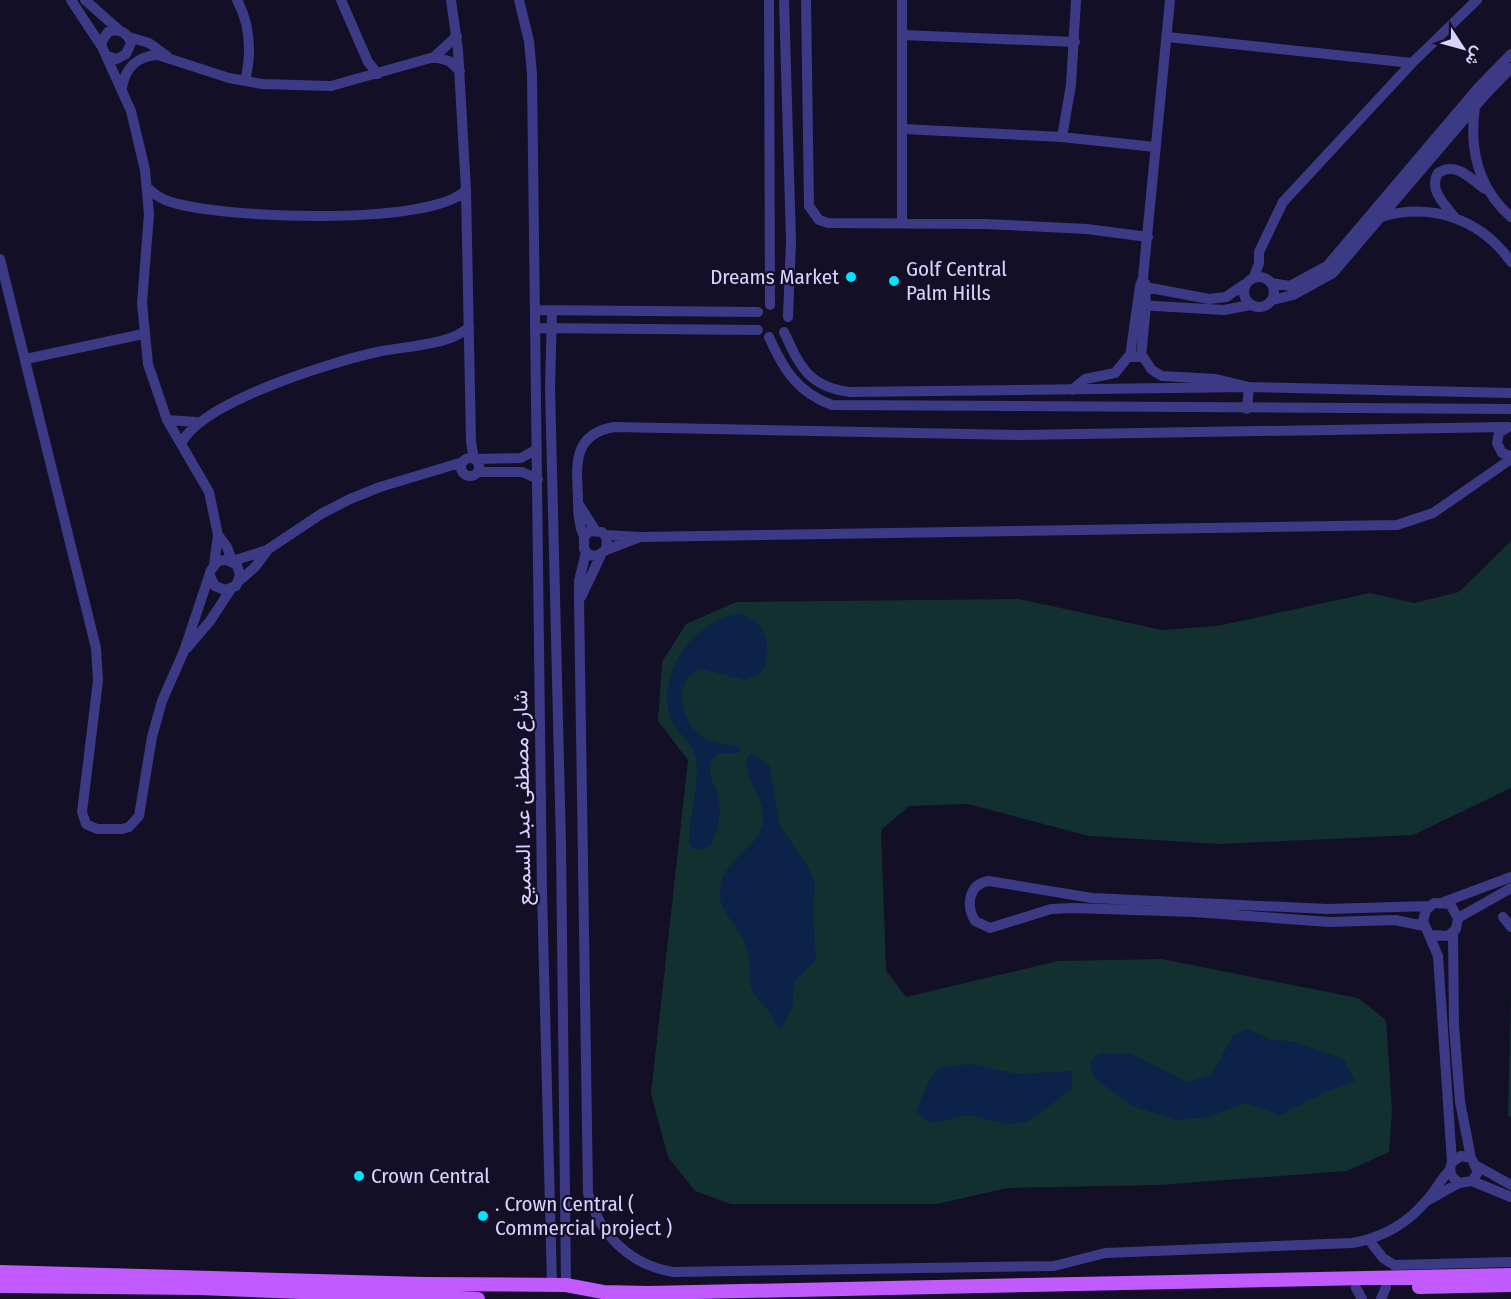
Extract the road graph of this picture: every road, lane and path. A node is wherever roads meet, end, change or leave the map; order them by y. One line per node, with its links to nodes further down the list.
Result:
1 (71, 0): 20 (street)
2 (85, 0): 14 (street)
3 (237, 0): 30 (street)
4 (340, 0): 23 (street)
5 (451, 0): 16 (street)
6 (519, 0): 60 (street, شارع مصطفى عبد السميع)
7 (769, 0): 45 (street)
8 (784, 0): 42 (street)
9 (806, 0): 49 (street)
10 (902, 0): 15 (street)
11 (1076, 0): 19 (street)
12 (1170, 0): 18 (street)
13 (1477, 0): 26 (street)
14 (119, 30): 17 (street); 20 (street)
15 (903, 35): 19 (street); 34 (street)
16 (457, 36): 24 (street); 28 (street)
17 (129, 37): 22 (street); 25 (street)
18 (1167, 37): 26 (street); 36 (street)
19 (1075, 42): 35 (street)
20 (105, 51): 25 (street); 32 (street)
21 (1511, 54): 54 (street)
22 (167, 56): 25 (street); 30 (street)
23 (365, 56): 29 (street); 31 (street)
24 (434, 57): 28 (street); 29 (street)
25 (130, 59): 32 (street)
26 (1412, 63): 53 (street)
27 (1511, 68): 33 (street)
28 (460, 71): 38 (street)
29 (378, 74): 31 (street)
30 (245, 81): 31 (street)
31 (350, 81)
32 (122, 88): 37 (street)
33 (1476, 106): 39 (street); 46 (street)
34 (903, 129): 35 (street); 49 (street)
35 (1062, 137): 36 (street)
36 (1155, 147): 50 (street)
37 (147, 187): 40 (street); 43 (street)
38 (466, 190): 41 (street); 44 (street)
39 (1488, 191): 47 (street); 48 (street)
40 (170, 201): 41 (street); 43 (street)
41 (448, 202): 44 (street)
42 (791, 213): 45 (street); 63 (street)
43 (149, 214): 69 (street)
44 (467, 214): 64 (street)
45 (770, 214): 57 (street)
46 (1380, 217): 47 (street); 56 (street)
47 (1455, 218): 52 (street)
48 (1511, 218)
49 (902, 223): 50 (street)
50 (1148, 237): 55 (street)
51 (0, 259): 74 (street)
52 (1511, 262)
53 (1250, 281): 54 (street); 55 (street); 59 (street)
54 (1271, 283): 56 (street)
55 (1143, 284): 58 (street)
56 (1273, 300): 59 (street)
57 (770, 305): 62 (street); 63 (street)
58 (1142, 305): 59 (street); 73 (street)
59 (1250, 305)
60 (535, 310): 61 (street); 65 (street, شارع مصطفى عبد السميع)
61 (552, 311): 62 (street); 66 (street, شارع مصطفى عبد السميع)
62 (758, 312): 67 (street)
63 (788, 317): 68 (street)
64 (469, 327): 71 (street); 72 (street)
65 (535, 328): 66 (street); 88 (street, شارع مصطفى عبد السميع)
66 (552, 328): 67 (street); 109 (street, شارع مصطفى عبد السميع)
67 (758, 330): 70 (street)
68 (784, 332): 70 (street); 77 (street)
69 (143, 334): 74 (street); 82 (street)
70 (769, 337): 79 (street)
71 (450, 339): 72 (street); 83 (street)
72 (469, 350): 90 (street)
73 (1136, 357): 75 (street); 76 (street)
74 (26, 359): 107 (street)
75 (1248, 387): 76 (street); 78 (street); 80 (street)
76 (1072, 390): 77 (street)
77 (1015, 391): 79 (street)
78 (1511, 393)
79 (1015, 408): 80 (street)
80 (1247, 409): 81 (street)
81 (1511, 409)
82 (167, 420): 83 (street); 87 (street)
83 (196, 422): 87 (street)
84 (1508, 427): 85 (street); 86 (street)
85 (1476, 430): 86 (street); 95 (street)
86 (1497, 438): 89 (street)
87 (181, 444): 97 (street)
88 (537, 449): 90 (street); 94 (street, شارع مصطفى عبد السميع)
89 (1508, 456): 99 (street)
90 (469, 460): 91 (street); 92 (street); 93 (street)
91 (443, 470): 93 (street); 100 (street)
92 (478, 472): 93 (street); 94 (street)
93 (464, 473)
94 (538, 479): 111 (street, شارع مصطفى عبد السميع)
95 (578, 502): 96 (street); 98 (street)
96 (600, 533): 98 (street); 99 (street); 102 (street)
97 (218, 535): 103 (street); 104 (street)
98 (584, 537): 101 (street)
99 (641, 537): 102 (street)
100 (267, 550): 103 (street); 105 (street)
101 (586, 552): 102 (street); 106 (street)
102 (604, 552): 106 (street)
103 (232, 561): 104 (street); 105 (street)
104 (212, 570): 105 (street); 107 (street)
105 (235, 585): 107 (street)
106 (579, 600): 108 (street)
107 (184, 651)
108 (581, 786): 109 (street); 133 (street)
109 (560, 787): 110 (street, شارع مصطفى عبد السميع)
110 (561, 845): 111 (street); 115 (street, شارع مصطفى عبد السميع)
111 (542, 849): 114 (street, شارع مصطفى عبد السميع)
112 (1511, 876): 116 (street)
113 (1511, 888): 120 (street)
114 (542, 892): 115 (street); 137 (street, شارع مصطفى عبد السميع)
115 (561, 893): 137 (street, شارع مصطفى عبد السميع)
116 (1444, 902): 117 (street); 120 (street)
117 (1429, 906): 118 (street); 121 (street)
118 (1194, 907): 118 (street); 121 (street)
119 (1503, 917): 122 (street)
120 (1458, 918): 123 (street)
121 (1424, 926): 124 (street)
122 (1511, 927)
123 (1453, 933): 124 (street); 125 (street)
124 (1431, 935): 125 (street)
125 (1454, 1102): 126 (street); 127 (street)
126 (1474, 1162): 127 (street); 128 (street); 130 (street)
127 (1451, 1166): 129 (street); 132 (street)
128 (1472, 1181): 129 (street); 131 (street)
129 (1459, 1183): 132 (street)
130 (1511, 1185)
131 (1511, 1197)
132 (1426, 1201): 133 (street)
133 (1369, 1240): 134 (street)
134 (1511, 1262)
135 (0, 1272): 137 (main road)
136 (1511, 1275): 137 (main road)
137 (559, 1285)
138 (1511, 1285): 141 (main road)
139 (0, 1286): 142 (main road)
140 (1359, 1293): 141 (main road); 143 (main road)
141 (1383, 1293)
142 (478, 1299)
143 (859, 1299)

